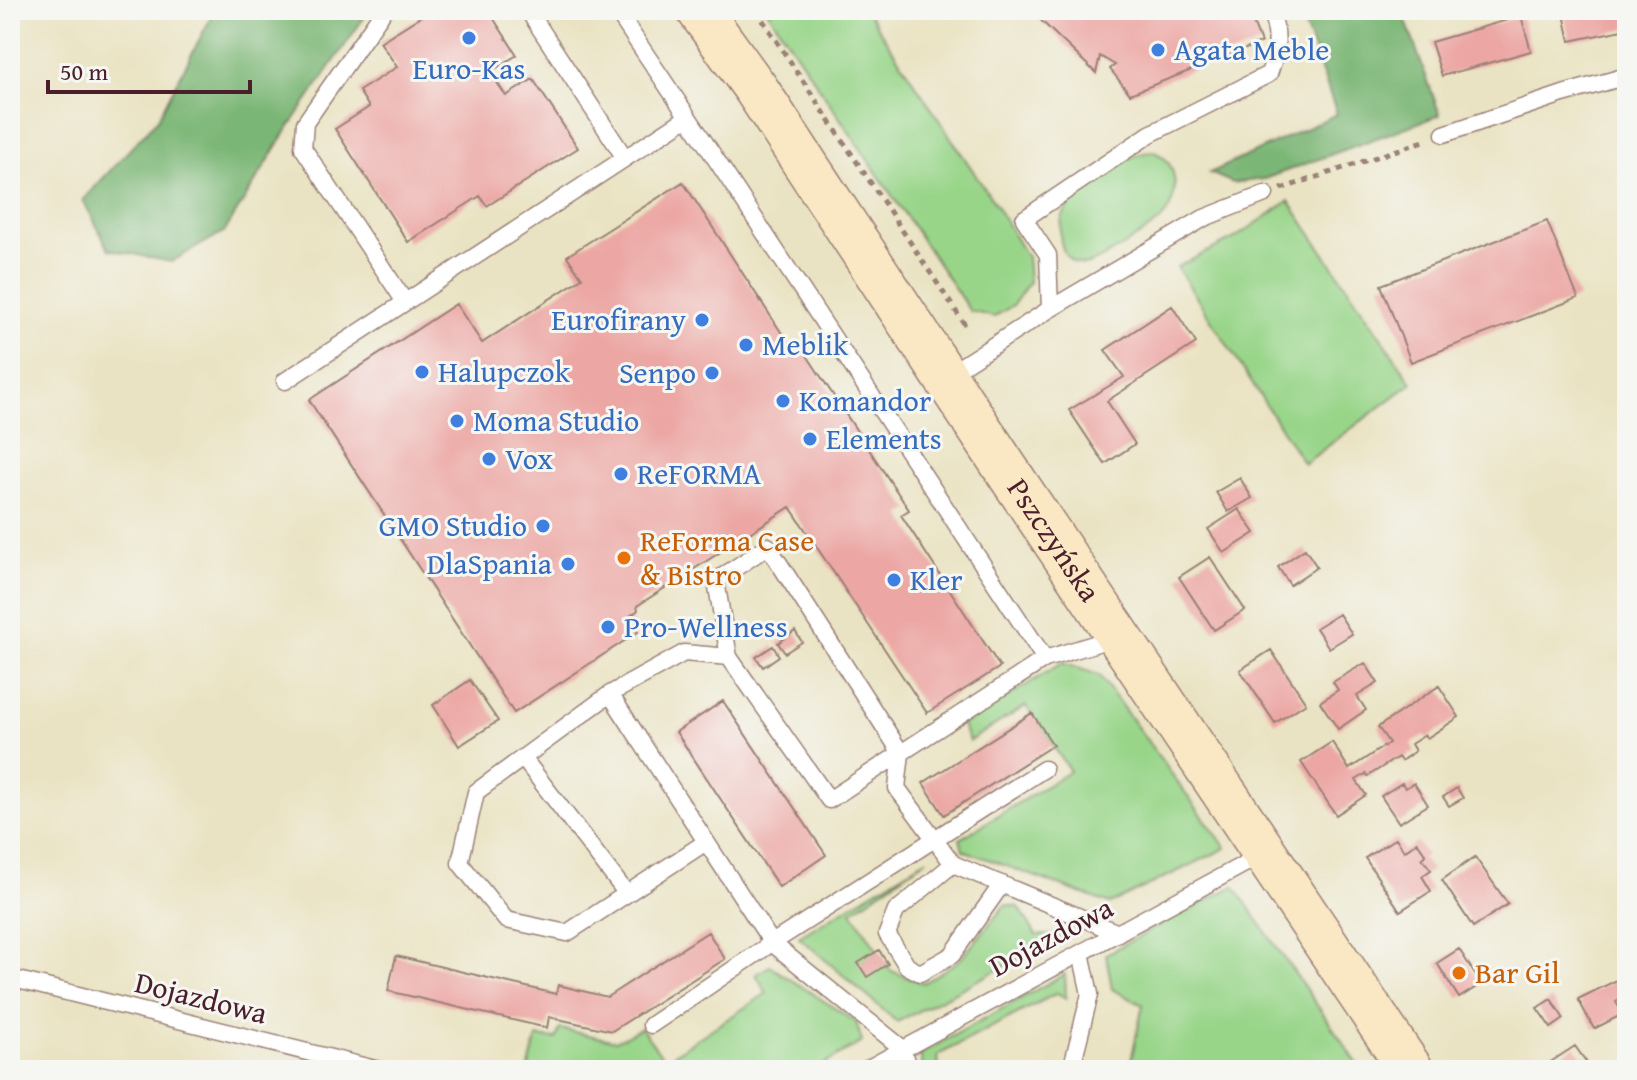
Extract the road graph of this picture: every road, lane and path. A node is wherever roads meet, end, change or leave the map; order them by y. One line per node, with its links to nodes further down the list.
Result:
1 (384, 10): 12 (lane)
2 (528, 10): 10 (lane)
3 (616, 10): 8 (lane)
4 (699, 10): 15 (main road, Pszczyńska)
5 (756, 10): 14 (path)
6 (1270, 10): 13 (lane)
7 (1627, 76): 9 (lane)
8 (688, 117): 10 (lane); 19 (lane)
9 (1444, 134): 11 (path)
10 (625, 158): 12 (lane)
11 (1265, 194): 13 (lane)
12 (405, 302): 16 (lane)
13 (1050, 309): 15 (lane)
14 (965, 325)
15 (945, 377): 17 (main road, Pszczyńska)
16 (285, 381)
17 (1119, 636): 19 (lane); 26 (main road, Pszczyńska)
18 (729, 657): 20 (lane); 21 (lane); 21 (lane)
19 (1045, 659): 21 (lane)
20 (610, 694): 22 (lane); 25 (lane)
21 (901, 753): 24 (lane)
22 (523, 758): 29 (lane); 29 (lane)
23 (1044, 769): 24 (lane)
24 (934, 839): 27 (lane); 31 (lane)
25 (706, 842): 29 (lane); 31 (lane)
26 (1264, 853): 30 (lane, Dojazdowa); 40 (main road, Pszczyńska)
27 (953, 864): 28 (lane); 28 (lane)
28 (1002, 884): 30 (lane)
29 (627, 894)
30 (1118, 933): 32 (lane, Dojazdowa)
31 (772, 943): 34 (lane); 35 (lane)
32 (1081, 953): 35 (lane, Dojazdowa); 39 (lane)
33 (10, 978): 36 (lane, Dojazdowa)
34 (651, 1025)
35 (903, 1049): 37 (lane, Dojazdowa); 38 (lane)
36 (379, 1070)
37 (865, 1070)
38 (910, 1070)
39 (1071, 1070)
40 (1411, 1070)

